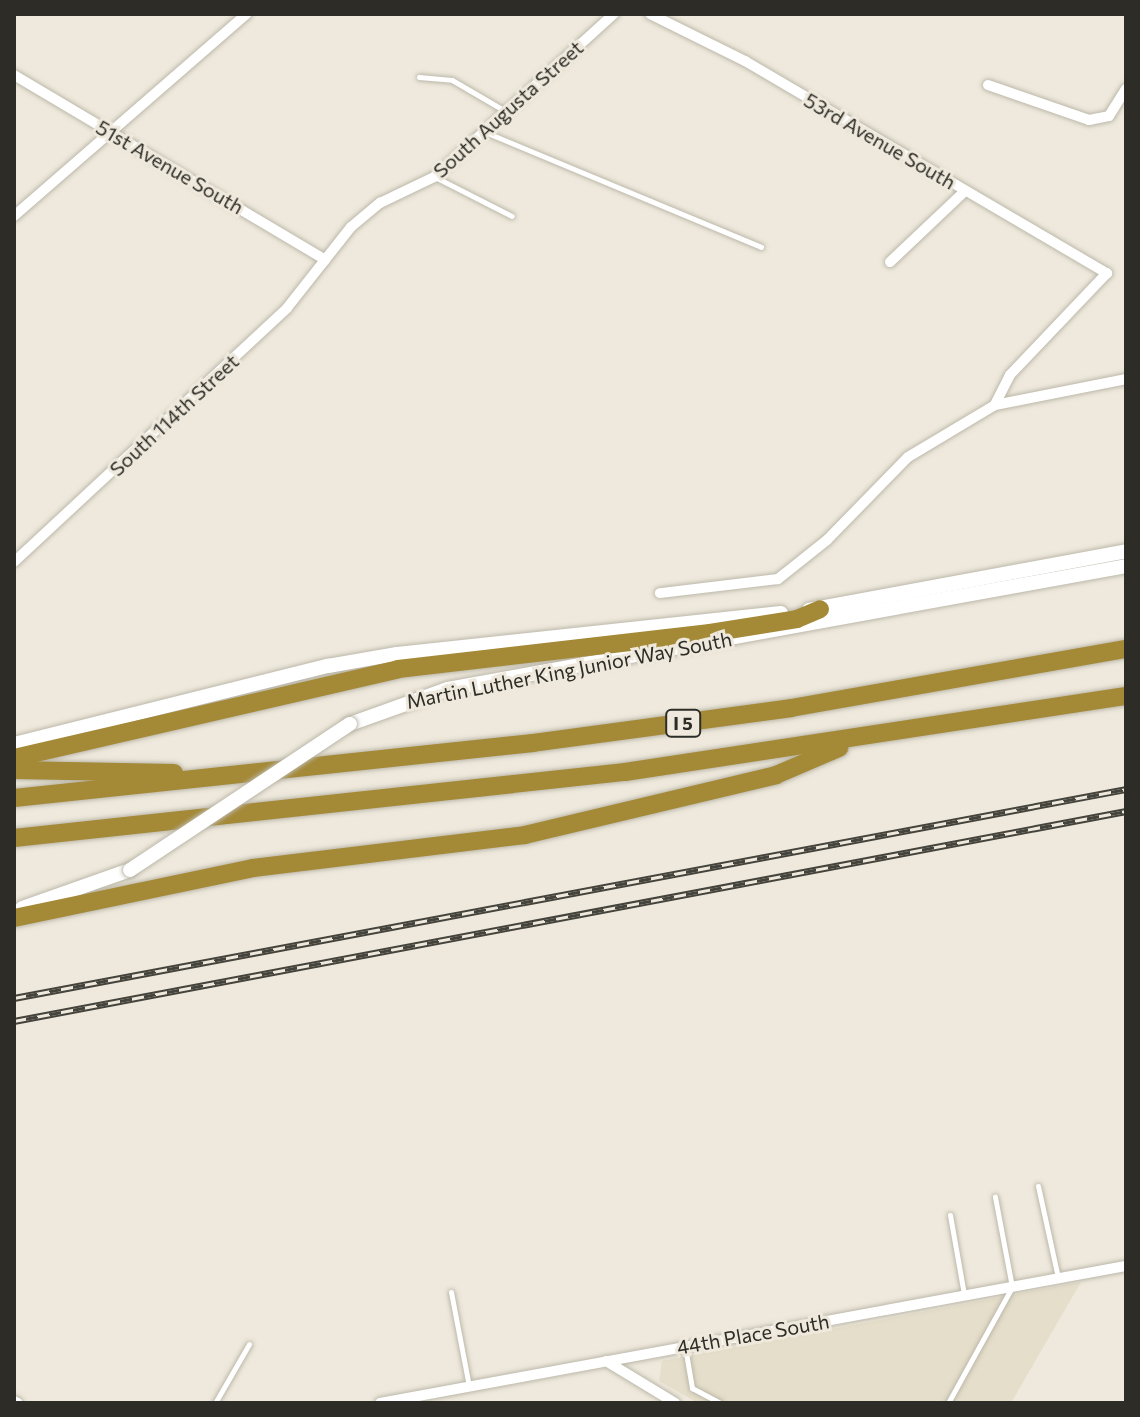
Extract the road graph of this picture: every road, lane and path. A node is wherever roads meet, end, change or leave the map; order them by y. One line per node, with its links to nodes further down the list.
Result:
1 (246, 14): 10 (street)
2 (614, 14): 8 (street, South Augusta Street)
3 (650, 14): 12 (street, 53rd Avenue South)
4 (14, 75): 10 (street, 51st Avenue South)
5 (419, 77): 8 (lane)
6 (988, 85): 7 (street)
7 (1126, 89)
8 (506, 112): 9 (street, South Augusta Street)
9 (484, 132): 11 (street, South Augusta Street); 15 (lane)
10 (112, 133): 13 (street); 16 (street, 51st Avenue South)
11 (434, 177): 14 (lane); 16 (street, South Augusta Street)
12 (965, 191): 17 (street); 19 (street, 53rd Avenue South)
13 (14, 216)
14 (512, 216)
15 (761, 247)
16 (325, 260): 21 (street, South 114th Street)
17 (890, 262)
18 (1126, 379): 19 (street)
19 (995, 405): 23 (street)
20 (1126, 551): 24 (main road, Martin Luther King Junior Way South)
21 (14, 562)
22 (1126, 566): 34 (main road, Martin Luther King Junior Way South, bridge)
23 (660, 593)
24 (820, 609): 28 (main road, Martin Luther King Junior Way South); 29 (highway)
25 (1126, 649): 31 (highway, I 5)
26 (1126, 696): 27 (highway, I 5)
27 (861, 739): 33 (highway, I 5); 35 (highway)
28 (14, 744)
29 (14, 758)
30 (14, 770): 31 (highway)
31 (237, 776): 32 (highway, I 5)
32 (14, 798)
33 (14, 838)
34 (14, 910)
35 (14, 918)
36 (1038, 1186): 40 (lane)
37 (995, 1197): 41 (lane)
38 (950, 1215): 43 (lane)
39 (1126, 1266): 40 (street, 44th Place South)
40 (1058, 1278): 41 (street, 44th Place South)
41 (1012, 1287): 43 (street, 44th Place South); 52 (lane)
42 (451, 1292): 47 (lane)
43 (964, 1295): 45 (street, 44th Place South)
44 (249, 1344): 49 (lane)
45 (685, 1347): 46 (street, 44th Place South); 51 (lane)
46 (606, 1361): 47 (street, 44th Place South); 48 (street)
47 (469, 1387): 50 (street, 44th Place South)
48 (667, 1401)
49 (215, 1403)
50 (380, 1403)
51 (720, 1403)
52 (948, 1403)

